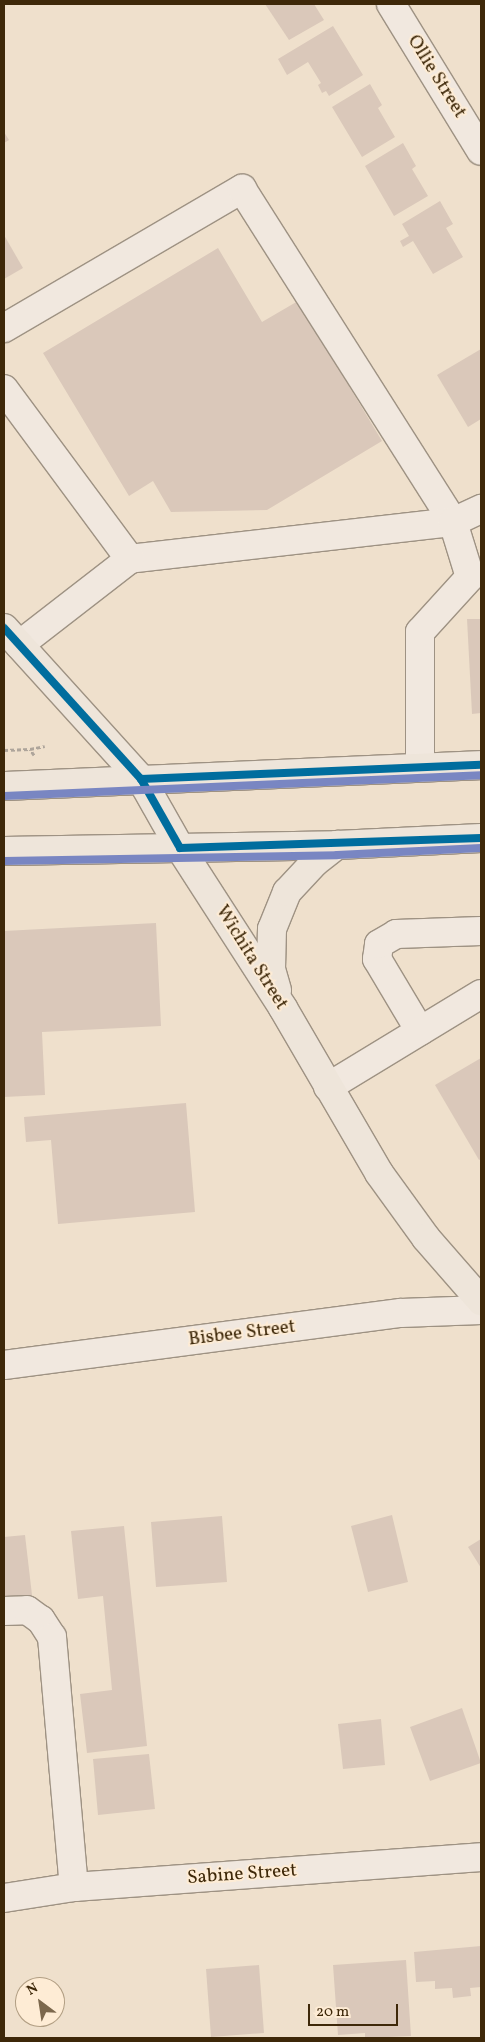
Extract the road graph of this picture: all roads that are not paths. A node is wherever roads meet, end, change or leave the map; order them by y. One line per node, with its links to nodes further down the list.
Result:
1 (391, 4): 2 (street, Ollie Street)
2 (481, 151)
3 (4, 328): 6 (street)
4 (4, 389): 7 (street)
5 (481, 509): 6 (street)
6 (453, 522): 7 (street); 8 (street)
7 (130, 558): 9 (street)
8 (476, 579): 11 (street)
9 (12, 637): 12 (main road, Wichita Street)
10 (481, 765): 11 (main road)
11 (420, 768): 12 (main road)
12 (141, 779): 13 (main road); 16 (main road, Wichita Street)
13 (4, 786)
14 (481, 838): 15 (main road)
15 (337, 845): 16 (main road); 20 (main road)
16 (180, 848): 17 (main road); 20 (main road, Wichita Street)
17 (4, 851)
18 (481, 931): 21 (street)
19 (481, 994): 21 (street)
20 (283, 1008): 22 (main road, Wichita Street)
21 (420, 1031): 22 (street)
22 (328, 1087): 23 (main road, Wichita Street)
23 (481, 1301)
24 (481, 1310): 25 (street, Bisbee Street)
25 (4, 1365)
26 (4, 1611): 28 (street)
27 (481, 1857): 28 (street, Sabine Street)
28 (74, 1887): 29 (street, Sabine Street)
29 (4, 1898)

